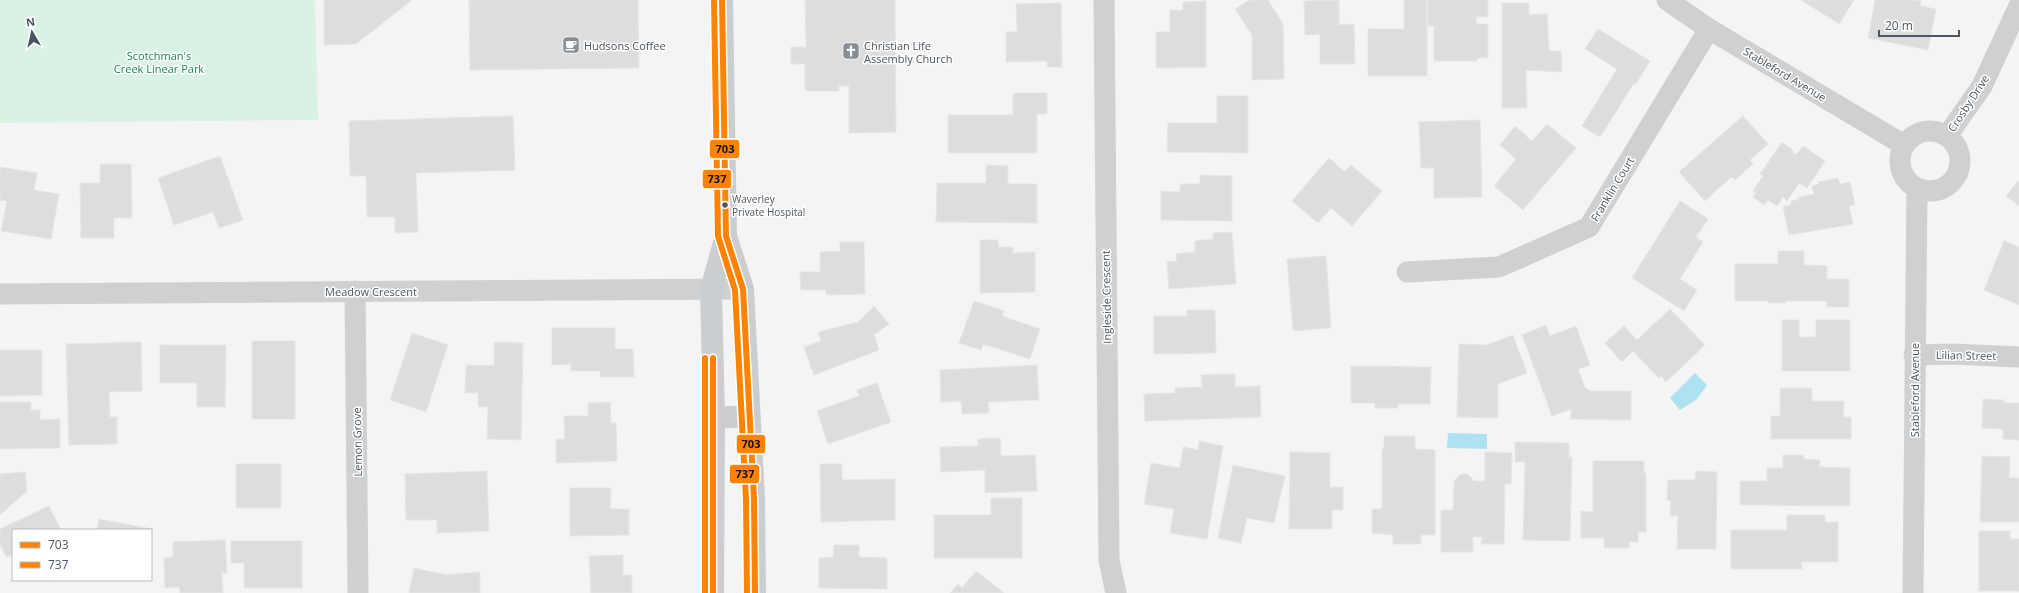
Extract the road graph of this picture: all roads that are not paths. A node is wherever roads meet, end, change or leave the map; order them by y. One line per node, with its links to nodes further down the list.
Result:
1 (722, 0): 9 (main road)
2 (1104, 0): 22 (street, Ingleside Crescent)
3 (1667, 0): 5 (street, Stableford Avenue)
4 (2019, 6): 6 (street, Crosby Drive)
5 (1709, 29): 7 (street, Stableford Avenue); 10 (street, Franklin Court)
6 (1946, 136): 7 (street); 8 (street)
7 (1904, 145): 8 (street)
8 (1916, 188): 15 (street, Stableford Avenue)
9 (726, 236): 11 (main road); 12 (main road)
10 (1407, 272)
11 (711, 289): 12 (street, Meadow Crescent); 13 (street, Meadow Crescent); 18 (main road)
12 (743, 289): 17 (main road)
13 (355, 291): 14 (street, Meadow Crescent); 19 (street, Lemon Grove)
14 (0, 294)
15 (1914, 355): 16 (street, Lilian Street); 23 (street, Stableford Avenue)
16 (2019, 357)
17 (749, 416): 18 (main road); 21 (main road)
18 (714, 418): 20 (main road)
19 (358, 593)
20 (713, 593)
21 (755, 593)
22 (1116, 593)
23 (1913, 593)

